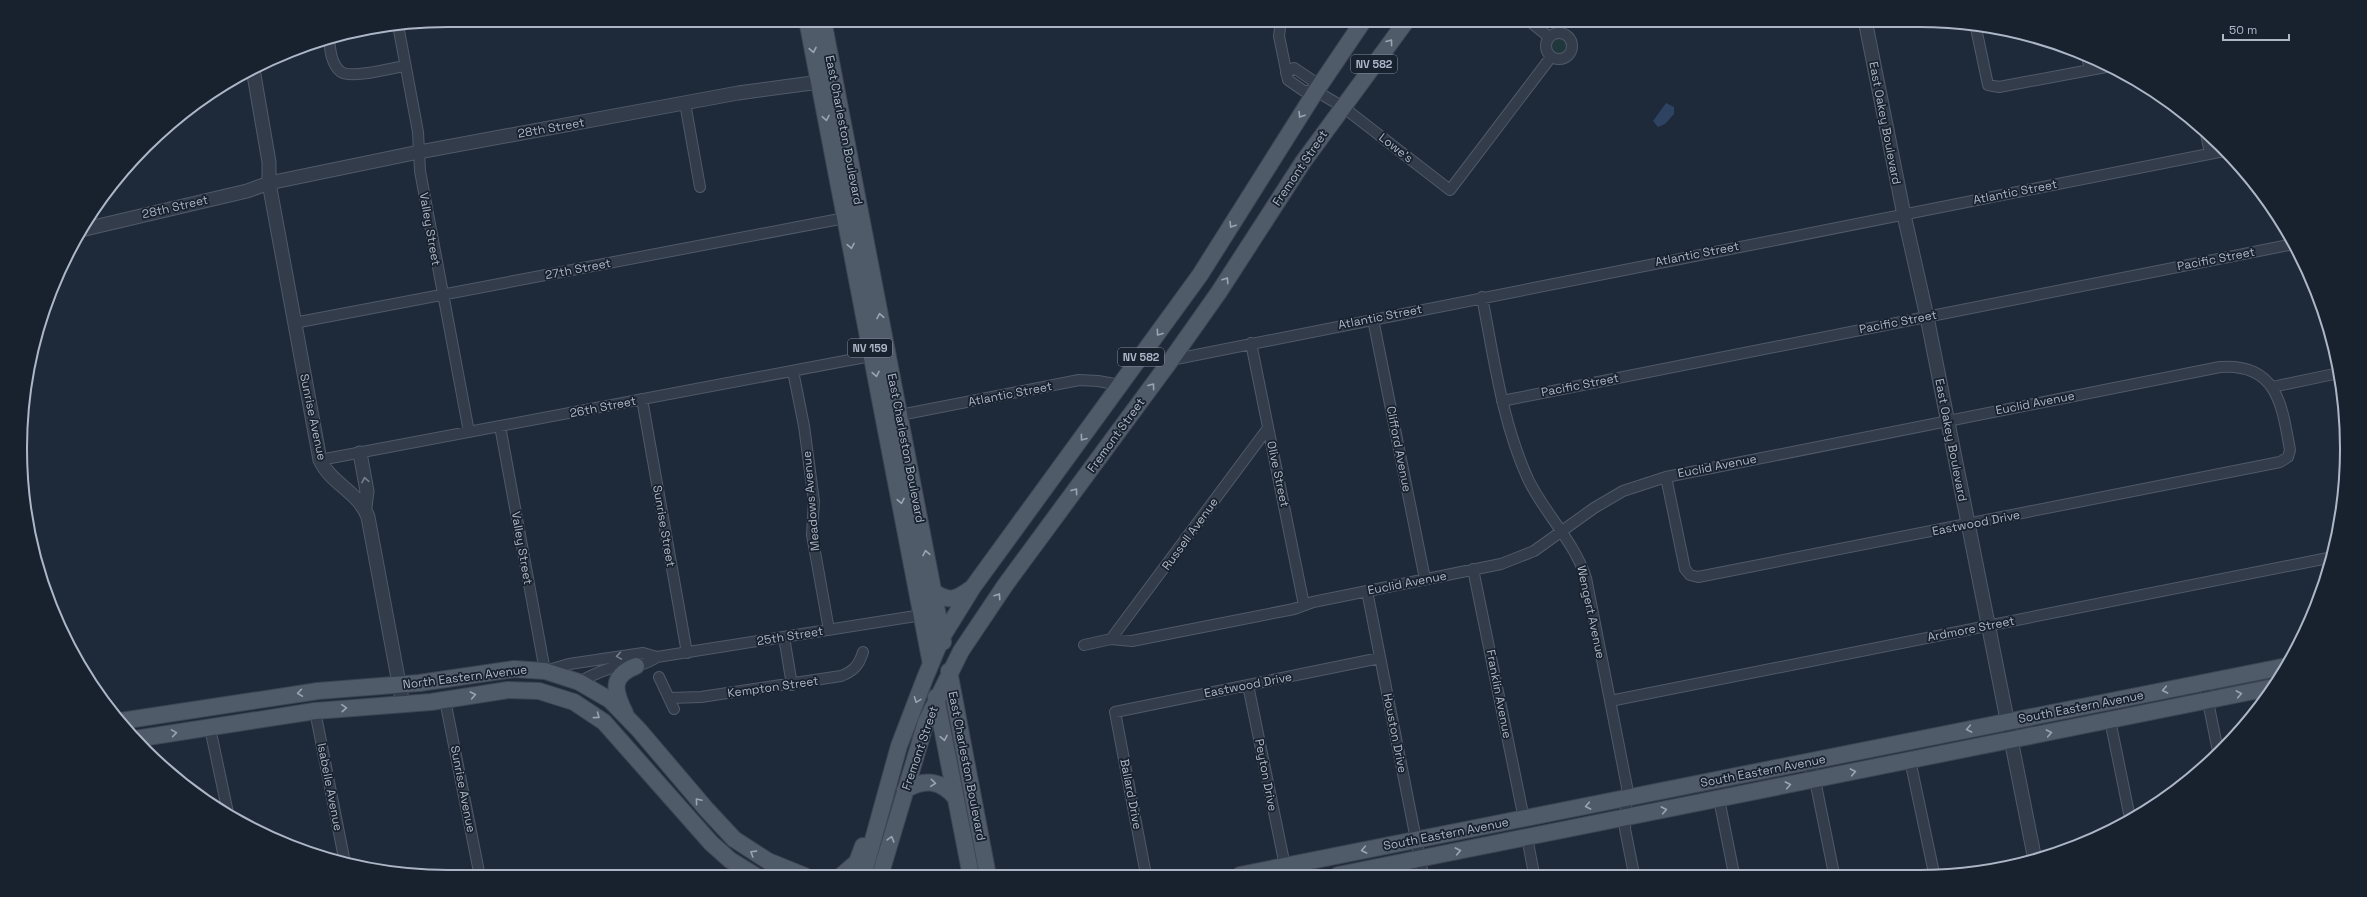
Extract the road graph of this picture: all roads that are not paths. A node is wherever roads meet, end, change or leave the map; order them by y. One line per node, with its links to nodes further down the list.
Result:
1 (809, 27): 19 (main road, East Charleston Boulevard / NV 159, one-way to 19)
2 (823, 27): 19 (main road, East Charleston Boulevard / NV 159)
3 (1280, 27): 20 (street)
4 (1359, 27): 20 (main road, Fremont Street / NV 582)
5 (1402, 27): 22 (main road, Fremont Street / NV 582, one-way to 5)
6 (1537, 27): 10 (street)
7 (1866, 27): 30 (street, East Oakey Boulevard)
8 (399, 30): 14 (street, Valley Street)
9 (1977, 31): 16 (street)
10 (1549, 36): 12 (street); 12 (street)
11 (330, 44): 14 (street)
12 (1551, 57): 22 (street, Lowe's)
13 (2088, 63): 16 (street)
14 (405, 66): 25 (street, Valley Street)
15 (2100, 68): 16 (street)
16 (2090, 70)
17 (254, 74): 27 (street, Sunrise Avenue)
18 (247, 78): 27 (street, Sunrise Avenue)
19 (827, 81): 21 (street, 28th Street); 31 (main road, East Charleston Boulevard / NV 159)
20 (1316, 91): 22 (street); 45 (main road, Fremont Street / NV 582, one-way to 45)
21 (685, 103): 25 (street, 28th Street); 28 (street)
22 (1342, 107): 42 (main road, Fremont Street / NV 582, one-way to 22)
23 (2208, 142): 26 (street)
24 (2218, 151): 26 (street, Atlantic Street)
25 (419, 152): 27 (street, 28th Street); 35 (street, Valley Street)
26 (2210, 153): 30 (street, Atlantic Street)
27 (269, 183): 29 (street, 28th Street); 39 (street, Sunrise Avenue)
28 (700, 187)
29 (136, 212): 32 (street, 28th Street); 33 (street, 28th Street)
30 (1904, 214): 36 (street, Atlantic Street); 37 (street, East Oakey Boulevard)
31 (853, 217): 35 (street, 27th Street); 41 (main road, East Charleston Boulevard / NV 159)
32 (94, 220)
33 (90, 227)
34 (2288, 245): 37 (street, Pacific Street)
35 (442, 296): 39 (street, 27th Street); 53 (street, Valley Street)
36 (1482, 297): 38 (street, Atlantic Street); 48 (street, Wengert Avenue)
37 (1927, 317): 48 (street, Pacific Street); 50 (street, East Oakey Boulevard)
38 (1373, 319): 40 (street, Atlantic Street); 62 (street, Clifford Avenue)
39 (294, 323): 55 (street, Sunrise Avenue)
40 (1251, 343): 42 (street, Atlantic Street); 52 (street, Olive Street)
41 (880, 354): 43 (street, 26th Street); 49 (main road, East Charleston Boulevard / NV 159); 67 (main road, East Charleston Boulevard / NV 159, one-way to 67)
42 (1171, 360): 82 (main road, Fremont Street / NV 582, one-way to 42)
43 (793, 371): 47 (street, 26th Street); 69 (street, Meadows Avenue)
44 (2333, 374): 46 (street)
45 (1120, 386): 49 (street, Atlantic Street); 63 (main road, Fremont Street / NV 582, one-way to 63)
46 (2272, 387): 50 (street, Euclid Avenue); 58 (street, Eastwood Drive)
47 (642, 399): 51 (street, 26th Street); 74 (street, Sunrise Street)
48 (1502, 401): 59 (street, Wengert Avenue)
49 (900, 415): 65 (main road, East Charleston Boulevard / NV 159, one-way to 49)
50 (1948, 421): 56 (street, Euclid Avenue); 58 (street, East Oakey Boulevard)
51 (500, 426): 53 (street, 26th Street); 81 (street, Valley Street)
52 (1268, 428): 66 (street, Olive Street); 72 (street, Russell Avenue)
53 (469, 432): 54 (street, 26th Street)
54 (360, 453): 55 (street, 26th Street); 57 (street, one-way to 54)
55 (320, 460): 57 (street, Sunrise Avenue)
56 (1666, 477): 58 (street, Eastwood Drive); 59 (street, Euclid Avenue)
57 (365, 507): 86 (street)
58 (1968, 524): 68 (street, East Oakey Boulevard)
59 (1563, 532): 61 (street, Euclid Avenue); 94 (street, Wengert Avenue)
60 (2326, 558): 68 (street, Ardmore Street)
61 (1473, 569): 62 (street, Euclid Avenue); 119 (street, Franklin Avenue)
62 (1425, 579): 64 (street, Euclid Avenue)
63 (973, 587): 65 (main road); 71 (main road, Fremont Street / NV 582)
64 (1367, 591): 66 (street, Euclid Avenue); 77 (street, Houston Drive)
65 (934, 592): 71 (main road, East Charleston Boulevard)
66 (1304, 605): 72 (street, Euclid Avenue)
67 (922, 615): 69 (street, 25th Street); 78 (main road, East Charleston Boulevard)
68 (1988, 626): 94 (street, Ardmore Street); 103 (street, East Oakey Boulevard)
69 (829, 630): 70 (street, 25th Street)
70 (784, 637): 74 (street, 25th Street); 87 (street)
71 (942, 637): 78 (main road, Fremont Street / NV 582); 82 (main road, East Charleston Boulevard)
72 (1111, 639): 73 (street, Euclid Avenue)
73 (1084, 645)
74 (687, 652): 76 (street, 25th Street)
75 (863, 652): 87 (street, Kempton Street)
76 (657, 657): 79 (street, 25th Street); 81 (street, 25th Street, one-way to 81)
77 (1380, 658): 88 (street, Eastwood Drive); 123 (street, Houston Drive)
78 (930, 663): 93 (main road, East Charleston Boulevard); 120 (main road, Fremont Street, one-way to 120)
79 (636, 666): 84 (street, 25th Street); 100 (main road)
80 (2279, 668): 85 (main road, South Eastern Avenue)
81 (545, 671): 84 (main road, North Eastern Avenue); 86 (main road, North Eastern Avenue)
82 (949, 672): 93 (main road, Fremont Street / NV 582); 136 (main road, East Charleston Boulevard)
83 (660, 677): 91 (street)
84 (579, 682): 90 (main road); 100 (main road, North Eastern Avenue)
85 (2204, 682): 95 (street); 103 (main road, South Eastern Avenue, one-way to 103)
86 (399, 685): 96 (street); 101 (main road, North Eastern Avenue, one-way to 101)
87 (792, 685): 91 (street, Kempton Street)
88 (1248, 685): 99 (street, Eastwood Drive); 127 (street, Peyton Drive)
89 (2265, 689): 95 (main road, South Eastern Avenue, one-way to 89)
90 (500, 691): 92 (main road, North Eastern Avenue, one-way to 90); 110 (main road, North Eastern Avenue, one-way to 110)
91 (670, 698): 97 (street)
92 (445, 700): 96 (main road, North Eastern Avenue); 129 (street, Sunrise Avenue)
93 (937, 700): 112 (main road, Fremont Street); 113 (main road, East Charleston Boulevard, one-way to 113)
94 (1610, 701): 114 (street, Wengert Avenue)
95 (2208, 701): 102 (main road, South Eastern Avenue); 107 (street)
96 (403, 705): 98 (main road, North Eastern Avenue, one-way to 96)
97 (674, 709)
98 (315, 711): 104 (main road, North Eastern Avenue); 125 (street, Isabelle Avenue)
99 (1115, 712): 137 (street, Ballard Drive)
100 (629, 719): 122 (main road, North Eastern Avenue, one-way to 100)
101 (127, 720)
102 (2110, 720): 106 (main road, South Eastern Avenue, one-way to 102); 117 (street)
103 (2007, 722): 106 (street, East Oakey Boulevard); 109 (main road, South Eastern Avenue, one-way to 109)
104 (210, 728): 105 (main road, North Eastern Avenue, one-way to 104); 116 (street)
105 (142, 738)
106 (2010, 740): 108 (main road, South Eastern Avenue); 124 (street, East Oakey Boulevard)
107 (2217, 747)
108 (1910, 760): 111 (main road, South Eastern Avenue, one-way to 108); 128 (street)
109 (1808, 762): 111 (street); 114 (main road, South Eastern Avenue)
110 (655, 779): 122 (main road); 130 (main road, North Eastern Avenue)
111 (1814, 780): 115 (main road, South Eastern Avenue, one-way to 111); 144 (street)
112 (905, 790): 113 (main road, one-way to 113); 134 (main road, Fremont Street, one-way to 112)
113 (956, 798): 135 (main road, East Charleston Boulevard)
114 (1626, 798): 118 (street, Wengert Avenue); 119 (main road, South Eastern Avenue, one-way to 119)
115 (1719, 799): 118 (main road, South Eastern Avenue, one-way to 115); 143 (street)
116 (227, 807)
117 (2129, 814)
118 (1625, 817): 121 (main road, South Eastern Avenue); 142 (street, Wengert Avenue)
119 (1524, 819): 123 (main road, South Eastern Avenue)
120 (877, 821): 132 (main road); 133 (main road, Fremont Street)
121 (1527, 837): 126 (main road, South Eastern Avenue, one-way to 121); 141 (street)
122 (734, 839): 131 (main road, North Eastern Avenue, one-way to 122)
123 (1416, 840): 126 (street, Houston Drive); 127 (main road, South Eastern Avenue, one-way to 127)
124 (2034, 854)
125 (344, 857)
126 (1420, 858): 139 (main road, South Eastern Avenue); 140 (street, Houston Drive)
127 (1285, 866): 138 (main road, South Eastern Avenue)
128 (1933, 869)
129 (479, 870)
130 (746, 870)
131 (792, 870)
132 (848, 870)
133 (865, 870)
134 (882, 870)
135 (970, 870)
136 (987, 870)
137 (1145, 870)
138 (1265, 870)
139 (1362, 870)
140 (1422, 870)
141 (1533, 870)
142 (1633, 870)
143 (1733, 870)
144 (1833, 870)

